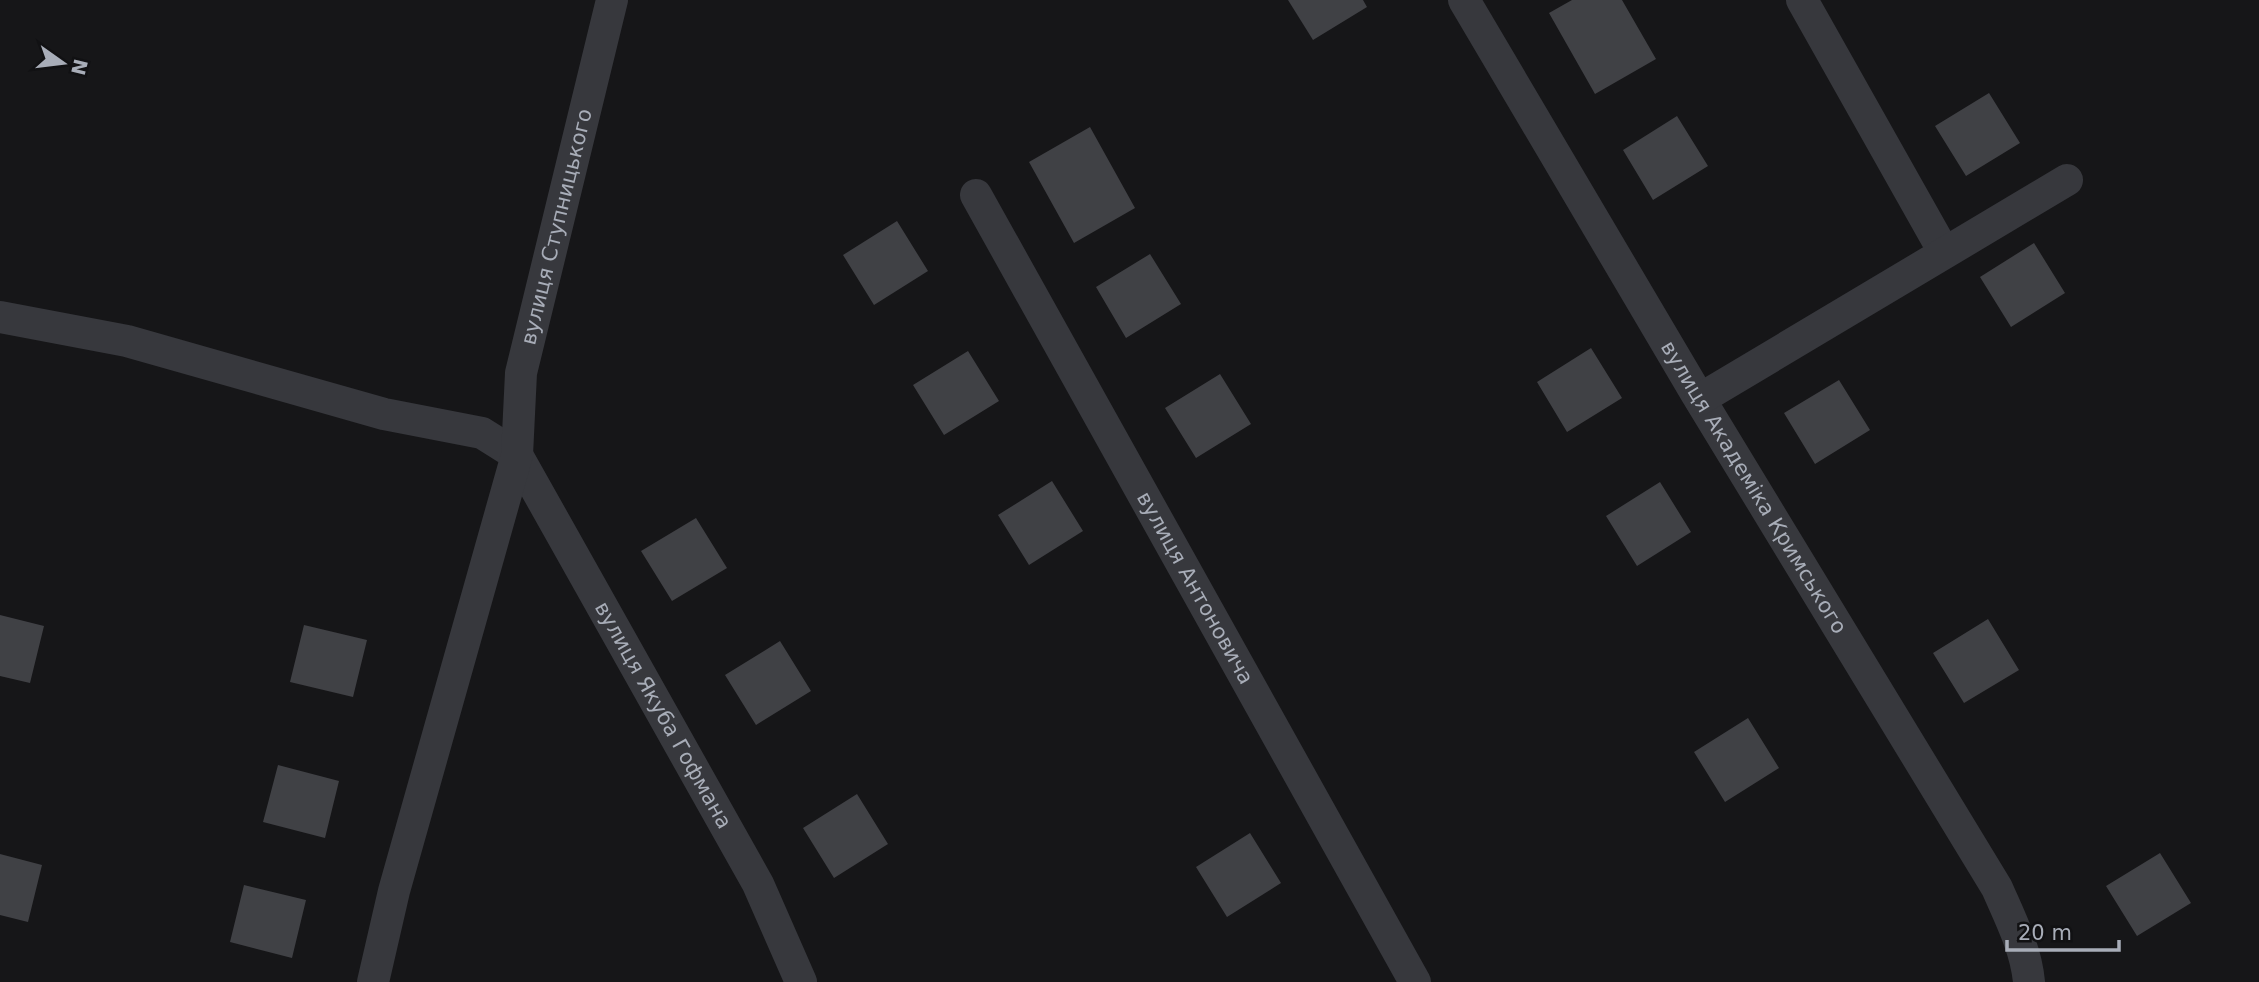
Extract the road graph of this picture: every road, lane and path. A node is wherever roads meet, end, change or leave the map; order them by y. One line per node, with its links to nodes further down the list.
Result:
1 (612, 0): 9 (street, вулиця Ступницького)
2 (1464, 0): 8 (street, вулиця Академіка Кримського)
3 (1802, 0): 6 (street)
4 (2067, 180): 6 (street)
5 (976, 195): 12 (street, вулиця Антоновича)
6 (1944, 252): 8 (street)
7 (0, 317): 9 (street)
8 (1700, 399): 13 (street, вулиця Академіка Кримського)
9 (517, 455): 10 (street, вулиця Ступницького); 11 (street, вулиця Якуба Гофмана)
10 (373, 982)
11 (801, 982)
12 (1415, 982)
13 (2029, 982)

